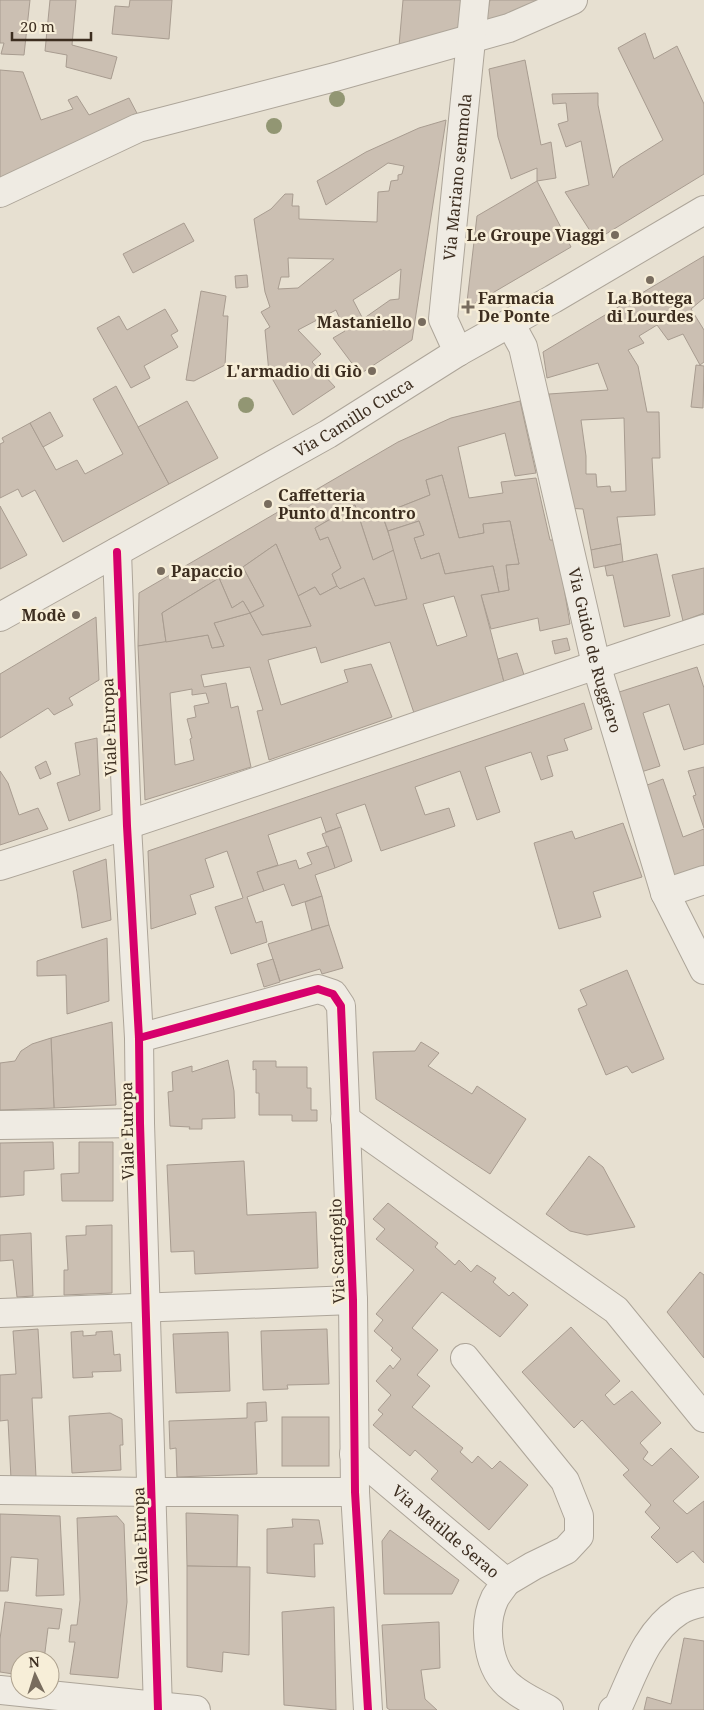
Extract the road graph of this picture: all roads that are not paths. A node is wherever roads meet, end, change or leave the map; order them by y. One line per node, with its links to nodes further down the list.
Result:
1 (475, 0): 3 (street, Via Mariano semmola)
2 (573, 0): 3 (street)
3 (470, 39): 4 (street); 7 (street, Via Mariano semmola)
4 (0, 193)
5 (704, 210): 6 (street, Via Camillo Cucca)
6 (510, 323): 7 (street, Via Camillo Cucca); 11 (street, Via Guido de Ruggiero)
7 (458, 352): 8 (street, Via Camillo Cucca)
8 (117, 552): 9 (street, Via Camillo Cucca); 12 (street, Viale Europa)
9 (0, 617)
10 (704, 629): 11 (street)
11 (596, 664): 12 (street); 15 (street, Via Guido de Ruggiero)
12 (127, 826): 13 (street); 17 (street, Viale Europa)
13 (0, 866)
14 (704, 880): 15 (street)
15 (665, 893): 16 (street, Via Guido de Ruggiero)
16 (704, 970)
17 (139, 1038): 18 (street, Via Scarfoglio); 19 (street, Viale Europa)
18 (345, 1118): 21 (street, Via Scarfoglio); 25 (street)
19 (140, 1123): 20 (street); 22 (street, Viale Europa)
20 (0, 1126)
21 (353, 1300): 22 (street); 26 (street, Via Scarfoglio)
22 (146, 1309): 23 (street); 28 (street, Viale Europa)
23 (0, 1313)
24 (465, 1358): 30 (street)
25 (704, 1418)
26 (354, 1454): 29 (street, Via Scarfoglio); 30 (street, Via Matilde Serao)
27 (0, 1490): 28 (street)
28 (153, 1492): 29 (street); 33 (street, Viale Europa)
29 (356, 1492): 35 (street, Via Scarfoglio)
30 (506, 1582): 36 (street, Via Matilde Serao)
31 (704, 1602): 37 (street)
32 (0, 1690): 33 (street)
33 (158, 1708): 34 (street)
34 (196, 1710)
35 (368, 1710)
36 (549, 1710)
37 (613, 1710)

